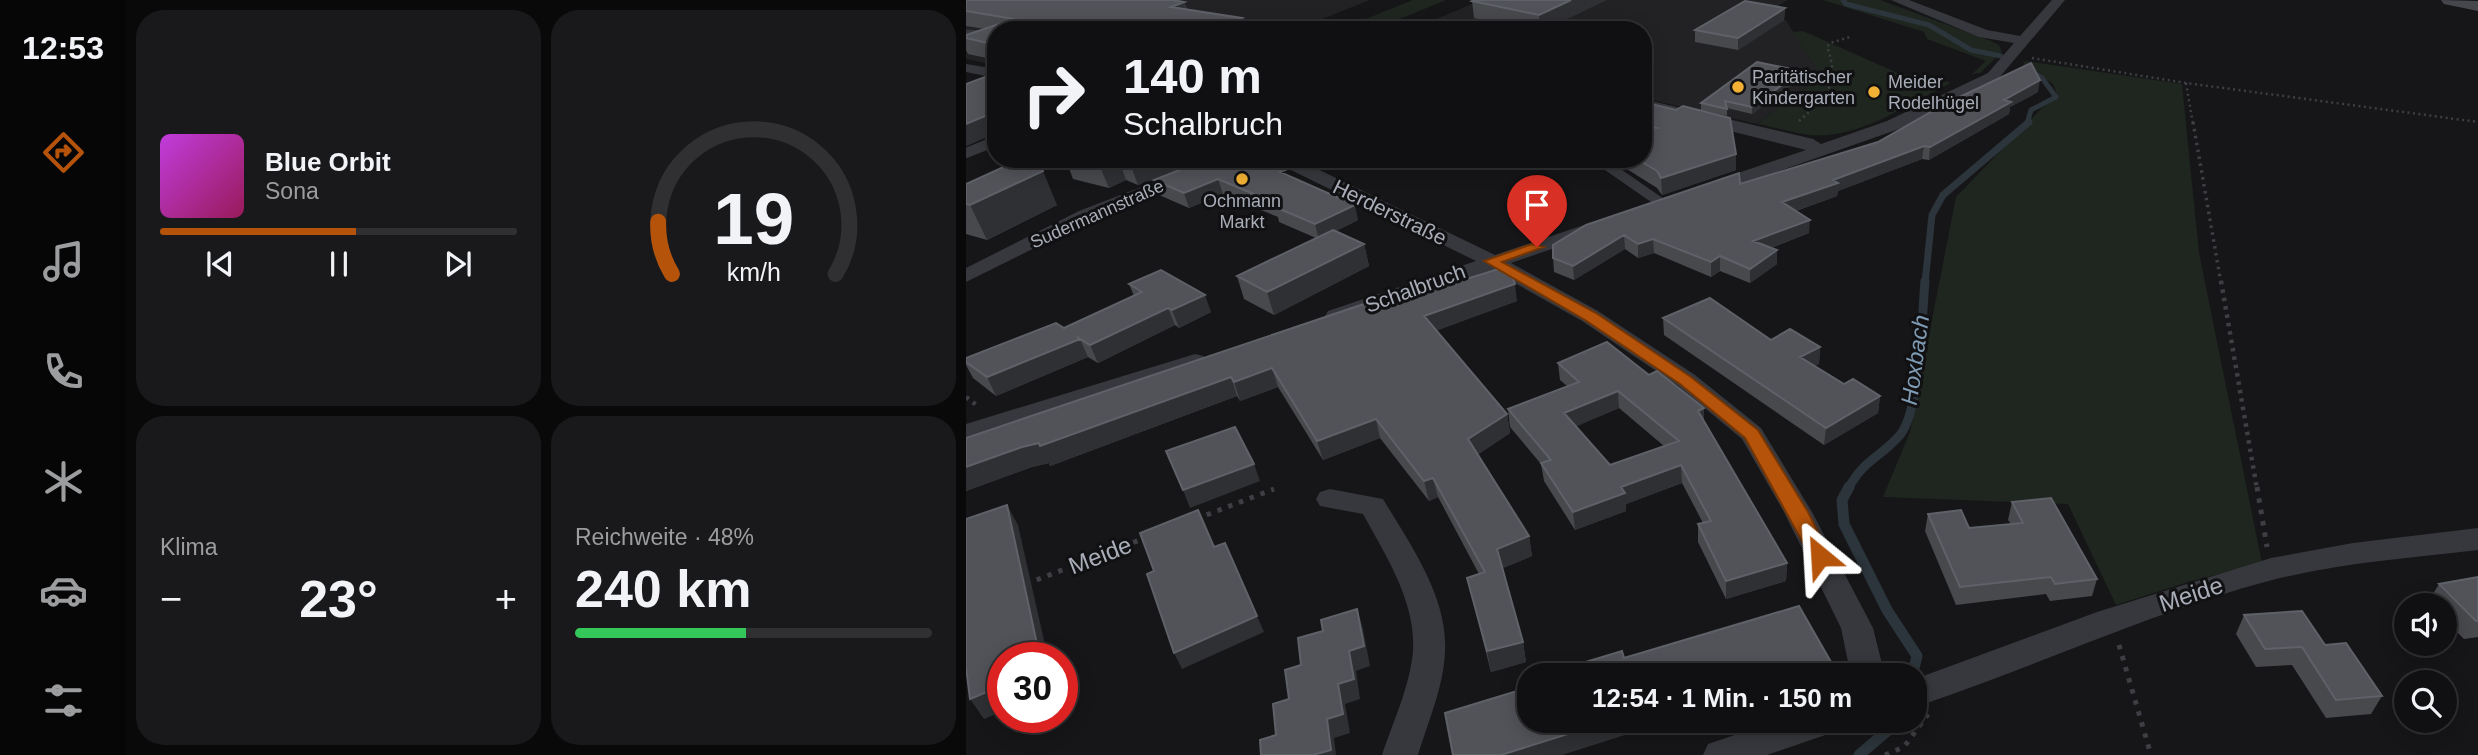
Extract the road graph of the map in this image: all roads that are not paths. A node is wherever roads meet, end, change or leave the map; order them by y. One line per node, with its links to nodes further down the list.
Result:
1 (1897, 0): 7 (street)
2 (2059, 0): 7 (street)
3 (2450, 0): 4 (main road)
4 (2478, 6)
5 (966, 33): 6 (lane)
6 (987, 34)
7 (2018, 39): 12 (street)
8 (966, 68): 9 (street)
9 (987, 72)
10 (1652, 106): 12 (street)
11 (987, 145): 13 (lane)
12 (1822, 152): 17 (street)
13 (966, 153)
14 (1208, 168): 21 (street, Sudermannstraße)
15 (1307, 168): 20 (street, Herderstraße)
16 (1614, 168): 17 (lane)
17 (1677, 200): 18 (street)
18 (1639, 213)
19 (1614, 221): 20 (street, Schalbruch)
20 (1491, 261): 22 (street, Schalbruch); 27 (street, Herderstraße)
21 (966, 276)
22 (1312, 324)
23 (1221, 353): 24 (street)
24 (966, 433)
25 (1330, 499): 30 (street)
26 (2478, 539): 28 (street, Meide)
27 (1865, 663)
28 (1928, 685)
29 (1786, 733): 31 (street)
30 (1400, 755)
31 (1721, 755)

